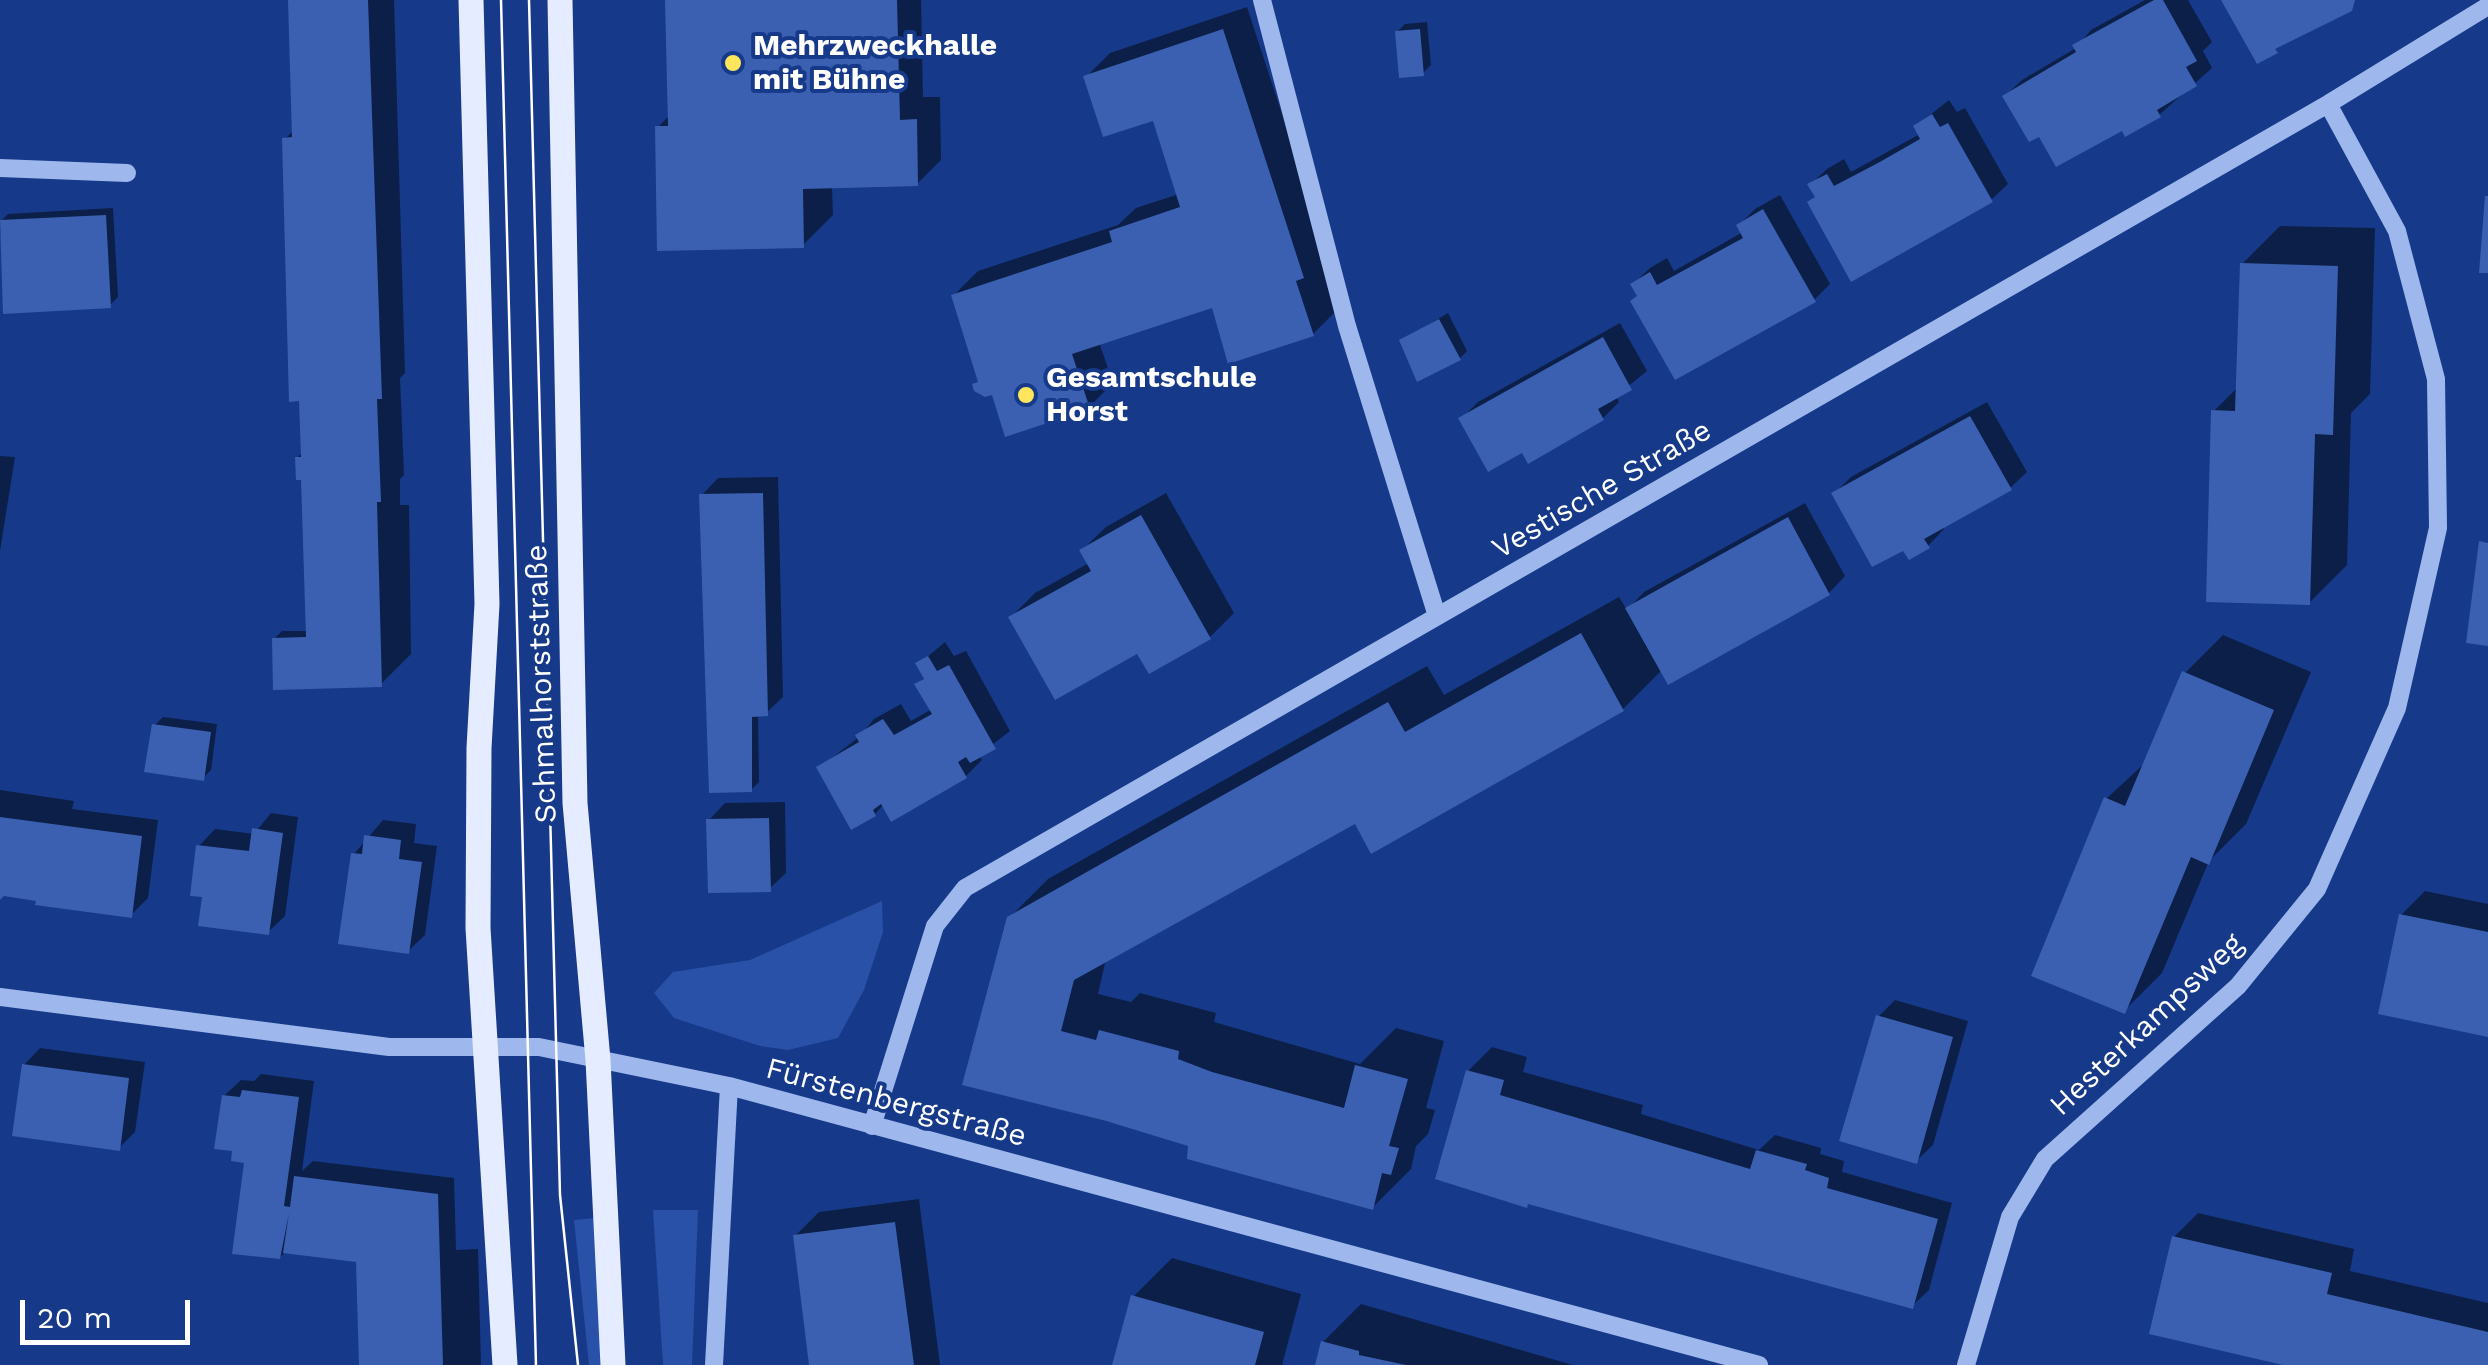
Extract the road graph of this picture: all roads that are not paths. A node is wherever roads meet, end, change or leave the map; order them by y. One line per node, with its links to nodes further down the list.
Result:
1 (471, 0): 10 (main road, Schmalhorststraße)
2 (560, 0): 11 (main road, Schmalhorststraße)
3 (1262, 0): 8 (street)
4 (2488, 6): 5 (street, Vestische Straße)
5 (2328, 104): 8 (street, Vestische Straße); 18 (street, Hesterkampsweg)
6 (0, 168): 7 (street)
7 (126, 174)
8 (1437, 616): 13 (street, Vestische Straße)
9 (0, 997): 10 (street, Fürstenbergstraße)
10 (487, 1045): 11 (street, Fürstenbergstraße); 14 (main road, Schmalhorststraße)
11 (598, 1060): 12 (street, Fürstenbergstraße); 15 (main road, Schmalhorststraße)
12 (729, 1086): 13 (street, Fürstenbergstraße); 16 (street)
13 (872, 1126): 17 (street, Fürstenbergstraße)
14 (505, 1365)
15 (614, 1365)
16 (714, 1365)
17 (1759, 1365)
18 (1966, 1365)

